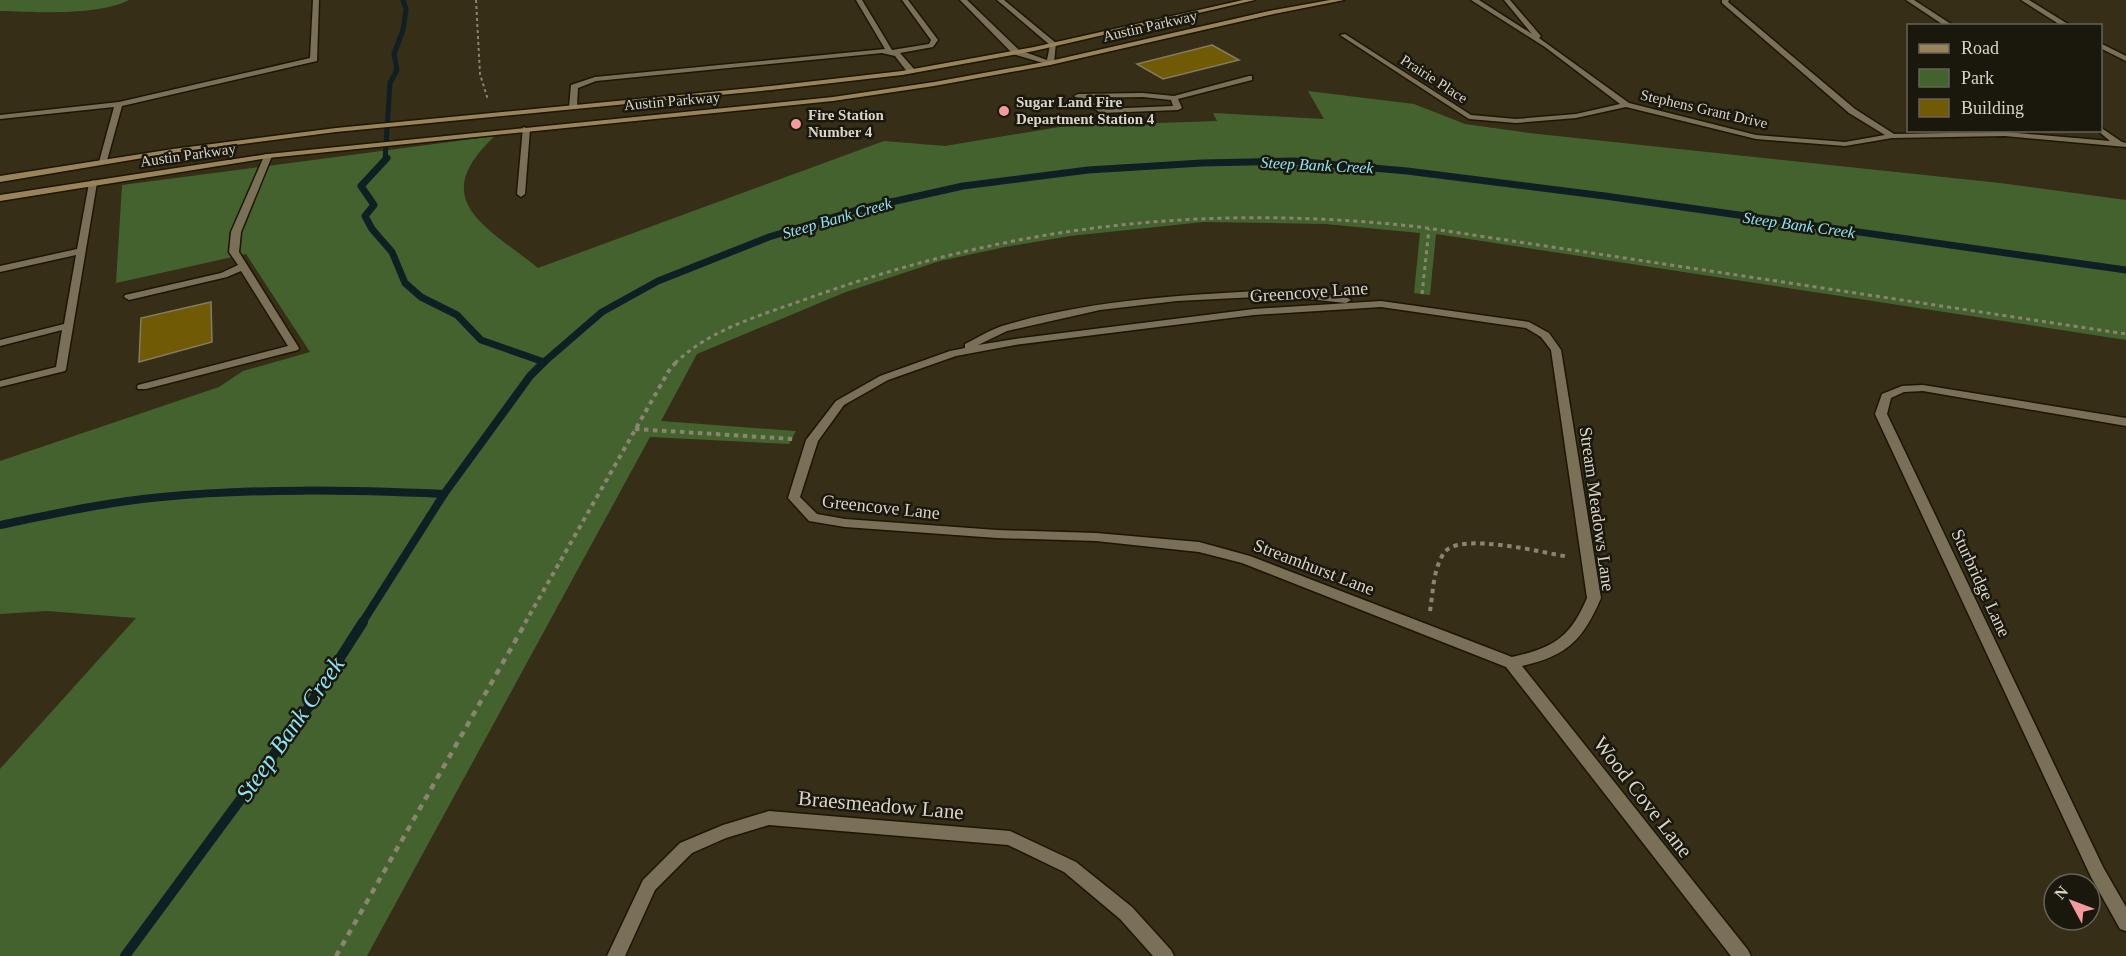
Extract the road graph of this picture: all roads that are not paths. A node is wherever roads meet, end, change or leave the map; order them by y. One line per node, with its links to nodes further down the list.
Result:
1 (316, 0): 26 (street)
2 (859, 0): 19 (street)
3 (905, 0): 19 (street)
4 (963, 0): 20 (street)
5 (1000, 0): 16 (street)
6 (1252, 0): 16 (main road, Austin Parkway)
7 (1341, 0): 22 (main road, Austin Parkway)
8 (1474, 0): 17 (street, Stephens Grant Drive)
9 (1507, 0): 17 (street, Stephens Grant Drive)
10 (1726, 0): 32 (street)
11 (1909, 0): 13 (street)
12 (2024, 0): 14 (street)
13 (1949, 24)
14 (2065, 24)
15 (1343, 35): 27 (street, Prairie Place)
16 (1054, 44): 20 (main road, Austin Parkway); 22 (street)
17 (1547, 46): 27 (street, Stephens Grant Drive)
18 (2102, 46): 21 (street)
19 (890, 52): 23 (street); 28 (street)
20 (1016, 52): 22 (street); 23 (main road, Austin Parkway)
21 (2126, 59)
22 (1050, 63): 30 (main road, Austin Parkway)
23 (911, 71): 28 (main road, Austin Parkway)
24 (1249, 78): 25 (street)
25 (1174, 98): 25 (street)
26 (119, 104): 29 (street); 35 (street)
27 (1626, 105): 32 (street, Stephens Grant Drive)
28 (573, 107): 35 (main road, Austin Parkway)
29 (0, 117)
30 (526, 129): 34 (main road, Austin Parkway); 38 (street)
31 (2102, 130): 33 (street)
32 (1892, 136): 33 (street, Stephens Grant Drive)
33 (2122, 144)
34 (268, 156): 37 (main road, Austin Parkway); 41 (street)
35 (103, 162): 36 (main road, Austin Parkway); 37 (main road)
36 (0, 179)
37 (93, 183): 39 (main road, Austin Parkway); 40 (street)
38 (521, 194)
39 (0, 198)
40 (81, 251): 42 (street); 46 (street)
41 (242, 267): 43 (street); 50 (street)
42 (0, 269)
43 (129, 297)
44 (1381, 304): 45 (street, Greencove Lane); 48 (street, Greencove Lane); 48 (street, Greencove Lane)
45 (1529, 325): 53 (street, Stream Meadows Lane)
46 (68, 326): 47 (street); 49 (street)
47 (0, 343)
48 (954, 353): 52 (street, Greencove Lane)
49 (0, 384)
50 (142, 387)
51 (2126, 422): 54 (street, Sturbridge Lane)
52 (1096, 537): 53 (street, Streamhurst Lane)
53 (1511, 663): 57 (street, Wood Cove Lane)
54 (2126, 923)
55 (616, 956): 56 (street, Braesmeadow Lane)
56 (1166, 956)
57 (1743, 956)

